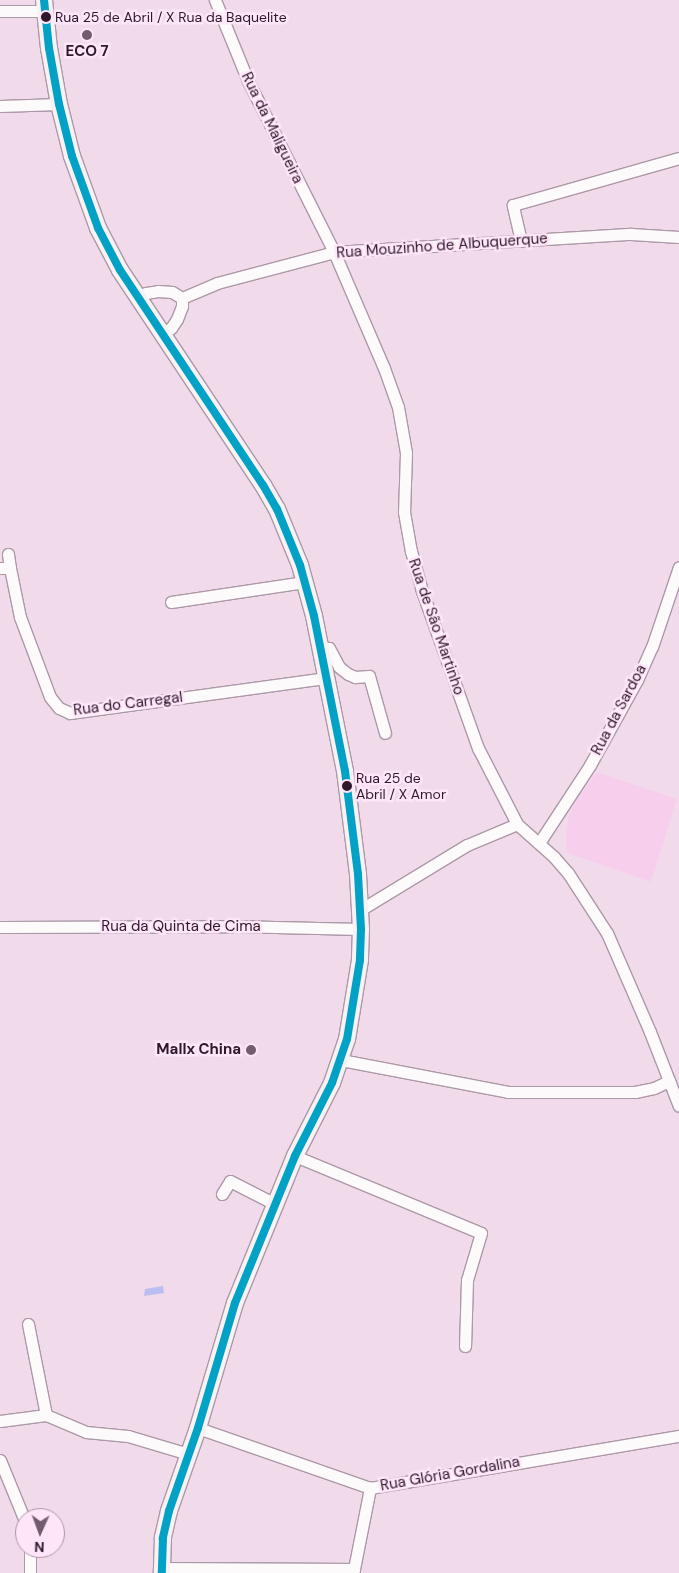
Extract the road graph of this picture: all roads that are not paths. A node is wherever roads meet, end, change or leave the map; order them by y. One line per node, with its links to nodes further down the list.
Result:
1 (215, 0): 9 (street, Rua da Maligueira)
2 (45, 5): 3 (street); 4 (main road)
3 (0, 11)
4 (59, 104): 5 (street); 10 (main road)
5 (0, 106)
6 (679, 158): 8 (street)
7 (679, 237): 8 (street, Rua Mouzinho de Albuquerque)
8 (521, 241): 9 (street, Rua Mouzinho de Albuquerque)
9 (334, 252): 11 (street, Rua Mouzinho de Albuquerque); 21 (street, Rua de São Martinho)
10 (138, 297): 11 (street); 12 (main road)
11 (182, 298): 12 (street)
12 (162, 334): 16 (main road)
13 (8, 554): 15 (street, Rua do Carregal)
14 (679, 567): 22 (street, Rua da Sardoa)
15 (5, 568): 19 (street, Rua do Carregal)
16 (305, 582): 17 (street); 18 (main road)
17 (170, 602)
18 (320, 647): 19 (main road); 20 (street)
19 (327, 678): 23 (main road)
20 (385, 733)
21 (517, 824): 22 (street); 23 (street)
22 (539, 843): 27 (street)
23 (360, 910): 25 (main road)
24 (0, 927): 25 (street, Rua da Quinta de Cima)
25 (361, 928): 26 (main road)
26 (341, 1060): 27 (street); 29 (main road)
27 (669, 1081): 28 (street)
28 (679, 1106)
29 (295, 1156): 31 (main road); 33 (street)
30 (222, 1194): 31 (street)
31 (275, 1204): 36 (main road)
32 (28, 1324): 34 (street)
33 (466, 1346)
34 (46, 1415): 35 (street); 38 (street)
35 (0, 1421)
36 (198, 1428): 38 (main road); 40 (street, Rua Glória Gordalina)
37 (679, 1436): 40 (street, Rua Glória Gordalina)
38 (188, 1454): 43 (main road)
39 (0, 1460): 41 (street)
40 (370, 1488): 43 (street)
41 (20, 1508)
42 (30, 1558): 44 (street)
43 (162, 1571)
44 (30, 1573)

